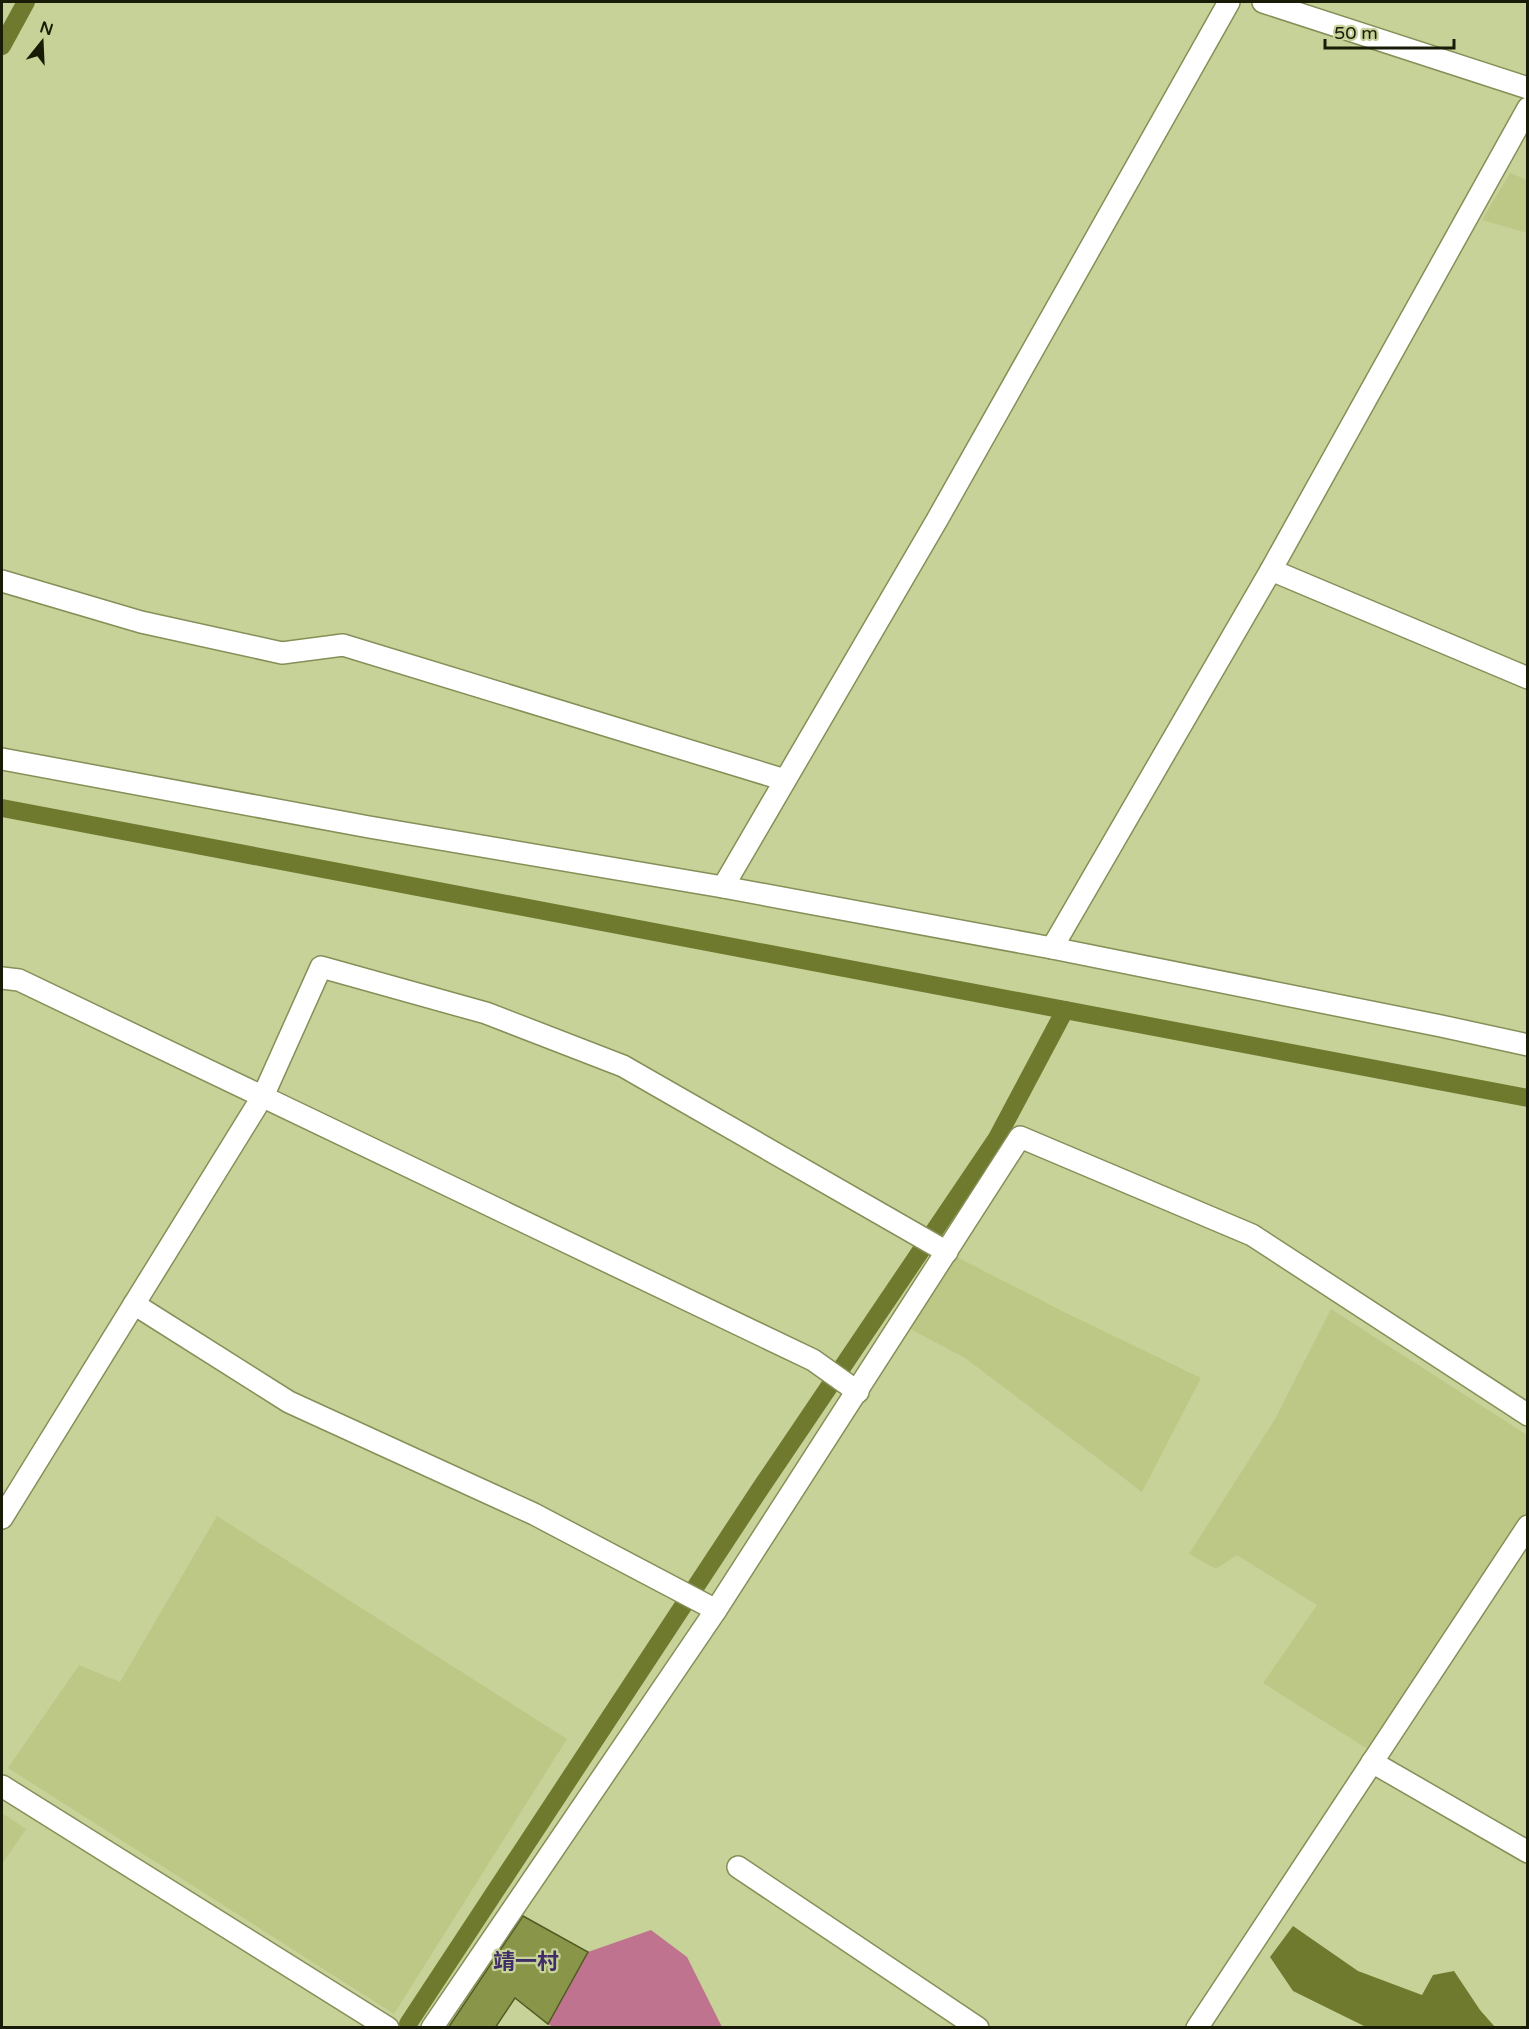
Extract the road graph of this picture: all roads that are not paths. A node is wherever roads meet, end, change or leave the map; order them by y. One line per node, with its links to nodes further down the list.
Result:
1 (1229, 2): 9 (street)
2 (1263, 2): 3 (street)
3 (1527, 88)
4 (1527, 108): 5 (street)
5 (1271, 570): 7 (street); 11 (street)
6 (2, 581): 9 (street)
7 (1527, 678)
8 (2, 759): 10 (street)
9 (785, 780): 10 (street)
10 (723, 887): 11 (street)
11 (1052, 948): 13 (street)
12 (2, 978): 14 (street)
13 (1527, 1045)
14 (261, 1098): 15 (street); 16 (street); 17 (street)
15 (947, 1252): 17 (street); 18 (street)
16 (134, 1304): 19 (street); 21 (street)
17 (858, 1392): 21 (street)
18 (1527, 1416)
19 (2, 1518)
20 (1527, 1526): 22 (street)
21 (715, 1610): 27 (street)
22 (1372, 1762): 24 (street); 29 (street)
23 (2, 1786): 26 (street)
24 (1527, 1852)
25 (738, 1867): 28 (street)
26 (388, 2028)
27 (432, 2028)
28 (978, 2028)
29 (1197, 2028)

